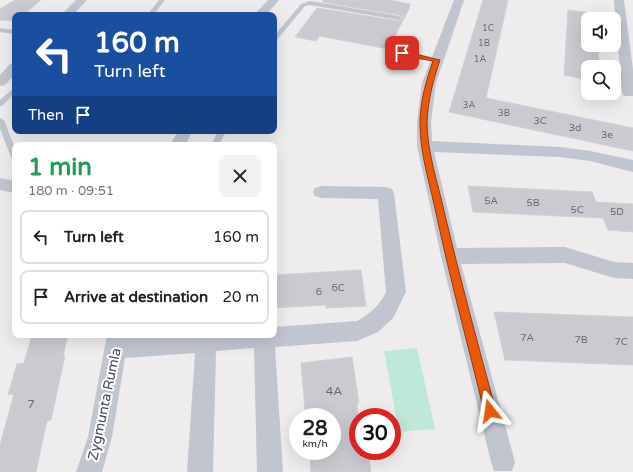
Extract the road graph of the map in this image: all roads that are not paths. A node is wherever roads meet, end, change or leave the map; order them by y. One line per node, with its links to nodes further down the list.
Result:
1 (82, 0): 6 (street)
2 (162, 0): 7 (lane)
3 (274, 0): 8 (street)
4 (459, 0): 14 (street)
5 (619, 0): 18 (street)
6 (70, 12)
7 (152, 12)
8 (263, 12)
9 (399, 18): 12 (lane)
10 (0, 30): 11 (lane)
11 (12, 32)
12 (277, 36)
13 (402, 53): 14 (lane)
14 (437, 60): 21 (street)
15 (12, 70): 16 (street)
16 (0, 82)
17 (12, 92): 19 (lane)
18 (629, 93)
19 (0, 104)
20 (0, 120): 22 (lane)
21 (425, 146): 23 (street); 27 (street)
22 (12, 150)
23 (633, 166)
24 (0, 184): 25 (street)
25 (12, 186)
26 (321, 192): 29 (street)
27 (450, 256): 28 (street); 34 (street)
28 (633, 271)
29 (277, 336)
30 (252, 338): 33 (street)
31 (264, 338): 37 (street)
32 (117, 341): 33 (street); 35 (street, Zygmunta Rumla)
33 (206, 342): 36 (street)
34 (503, 462)
35 (89, 472)
36 (200, 472)
37 (270, 472)

